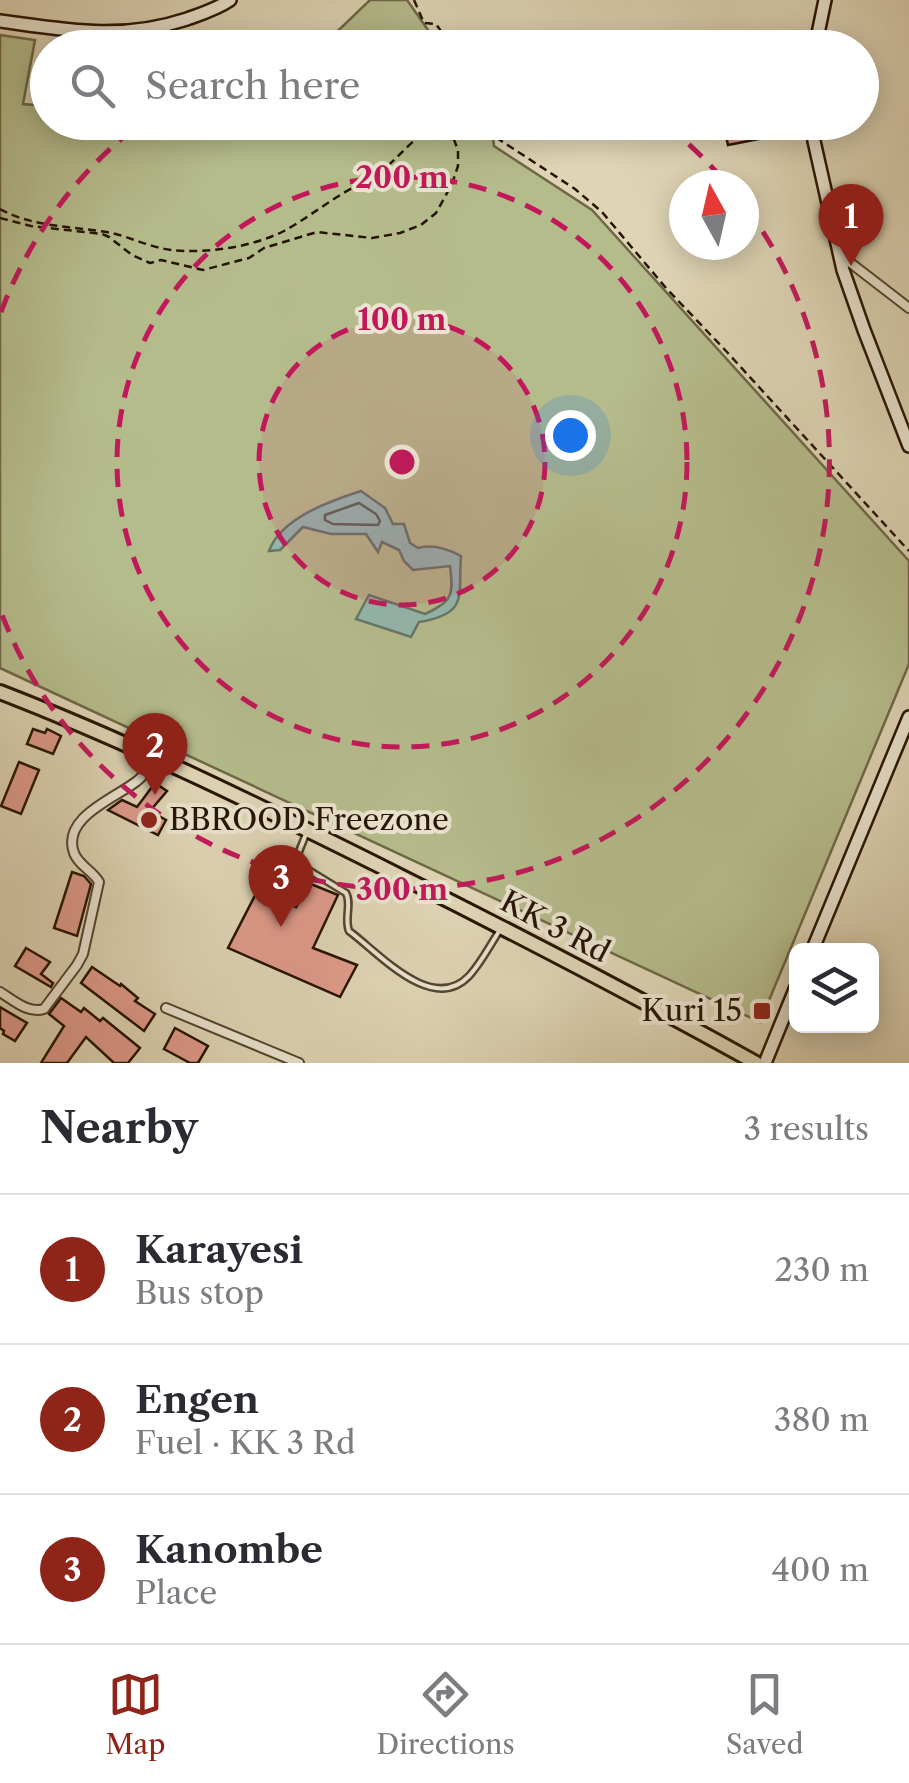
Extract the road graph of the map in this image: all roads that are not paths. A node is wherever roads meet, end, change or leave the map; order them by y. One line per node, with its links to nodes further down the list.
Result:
1 (230, 0): 5 (main road)
2 (825, 0): 6 (main road)
3 (0, 21): 4 (main road)
4 (61, 30)
5 (143, 30)
6 (819, 30)
7 (814, 140): 8 (main road)
8 (839, 254): 9 (street); 10 (main road)
9 (909, 308)
10 (909, 446)
11 (0, 692): 13 (highway, KK 3 Rd)
12 (909, 717): 16 (main road)
13 (156, 756): 14 (highway, KK 3 Rd); 17 (street)
14 (307, 829): 15 (highway, KK 3 Rd); 15 (lane)
15 (502, 927): 21 (highway, KK 3 Rd)
16 (815, 943)
17 (0, 992)
18 (789, 1004): 22 (main road)
19 (166, 1008): 20 (street)
20 (298, 1063)
21 (756, 1063)
22 (765, 1063)

